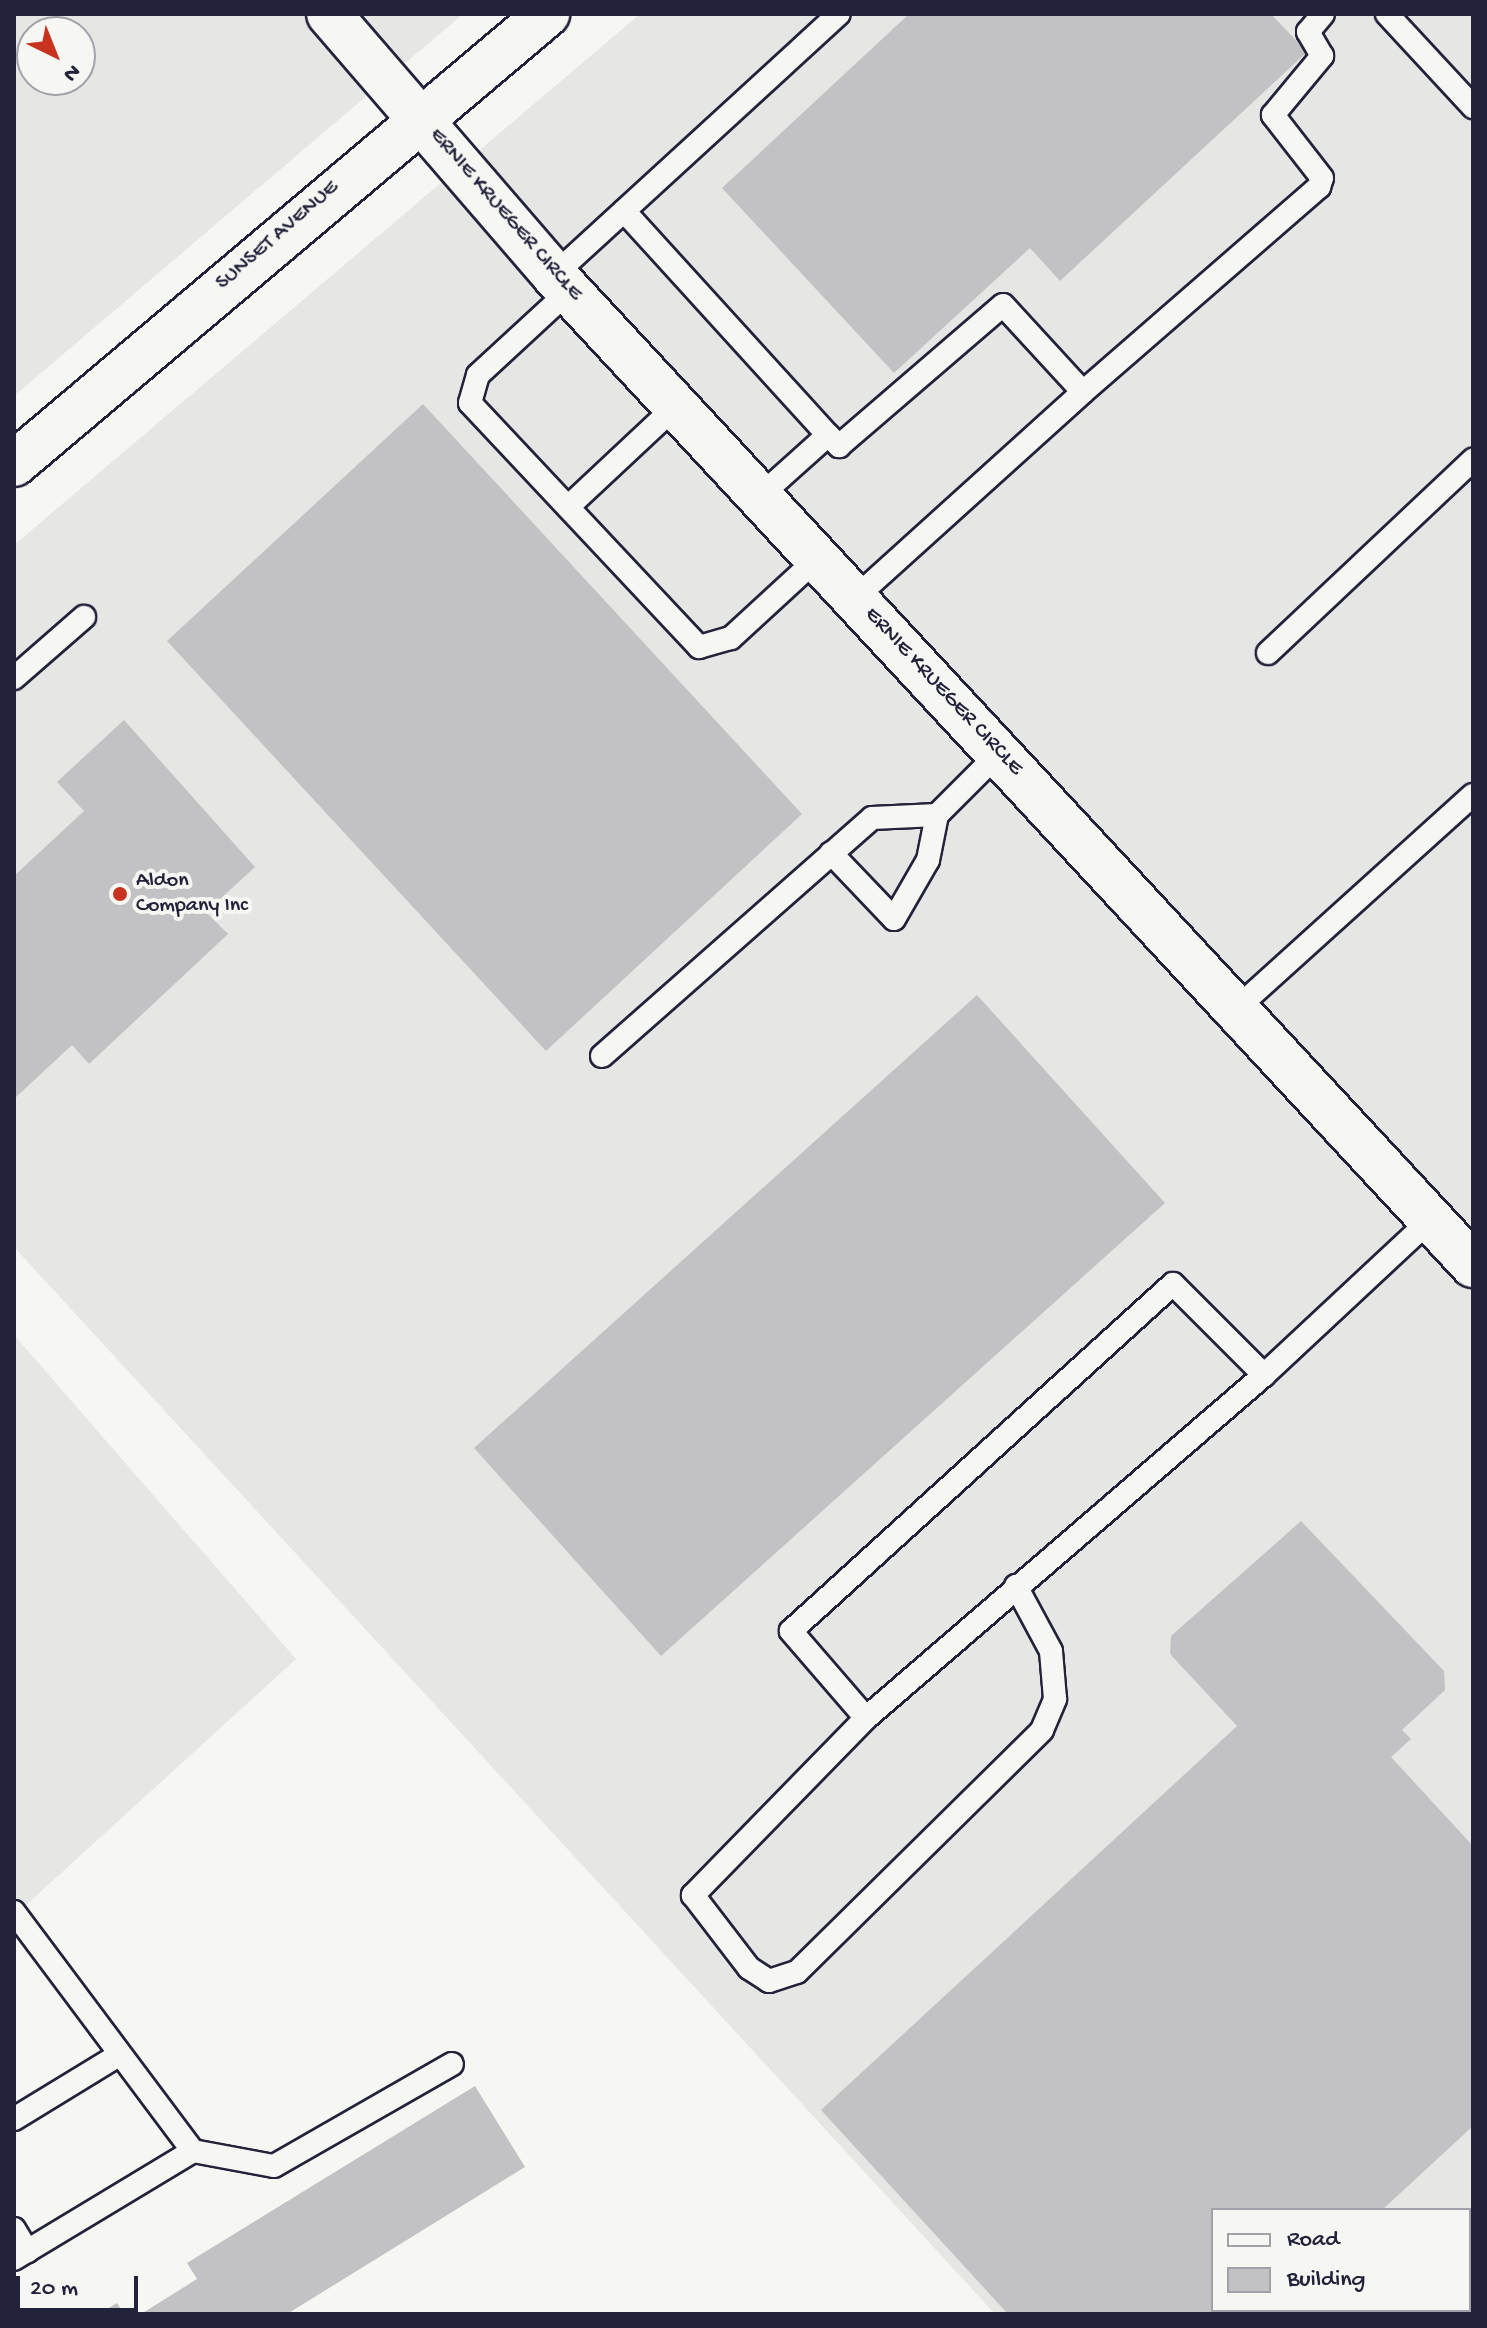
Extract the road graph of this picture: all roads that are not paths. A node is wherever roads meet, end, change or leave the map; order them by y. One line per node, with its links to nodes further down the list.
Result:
1 (329, 14): 7 (street, ERNIE KRUEGER CIRCLE)
2 (547, 14): 7 (street, SUNSET AVENUE)
3 (839, 14): 8 (lane)
4 (1323, 14): 10 (lane)
5 (1387, 14): 6 (lane)
6 (1473, 107)
7 (419, 115): 9 (street, ERNIE KRUEGER CIRCLE); 14 (street, SUNSET AVENUE)
8 (624, 211): 9 (lane); 12 (lane)
9 (562, 283): 11 (street, ERNIE KRUEGER CIRCLE); 16 (lane)
10 (1083, 392): 12 (lane); 18 (lane)
11 (676, 406): 15 (street, ERNIE KRUEGER CIRCLE); 16 (lane)
12 (828, 435): 15 (lane)
13 (1473, 460): 20 (lane)
14 (14, 464)
15 (760, 496): 17 (street, ERNIE KRUEGER CIRCLE)
16 (568, 507): 17 (lane)
17 (818, 558): 18 (street, ERNIE KRUEGER CIRCLE)
18 (856, 597): 22 (street, ERNIE KRUEGER CIRCLE)
19 (84, 617): 21 (lane)
20 (1268, 653)
21 (14, 678)
22 (999, 753): 24 (lane); 26 (street, ERNIE KRUEGER CIRCLE)
23 (1473, 795): 26 (lane)
24 (937, 815): 25 (lane); 25 (lane)
25 (831, 853): 27 (lane)
26 (1236, 1009): 28 (street, ERNIE KRUEGER CIRCLE)
27 (602, 1056)
28 (1431, 1219): 29 (street, ERNIE KRUEGER CIRCLE); 30 (lane)
29 (1473, 1265)
30 (1264, 1375): 31 (lane); 32 (lane)
31 (1016, 1586): 32 (lane); 32 (lane)
32 (866, 1718)
33 (14, 1912): 34 (lane)
34 (119, 2055): 36 (lane); 37 (lane)
35 (452, 2064): 37 (lane)
36 (14, 2119)
37 (193, 2151): 39 (lane)
38 (14, 2229): 39 (lane)
39 (20, 2255)

